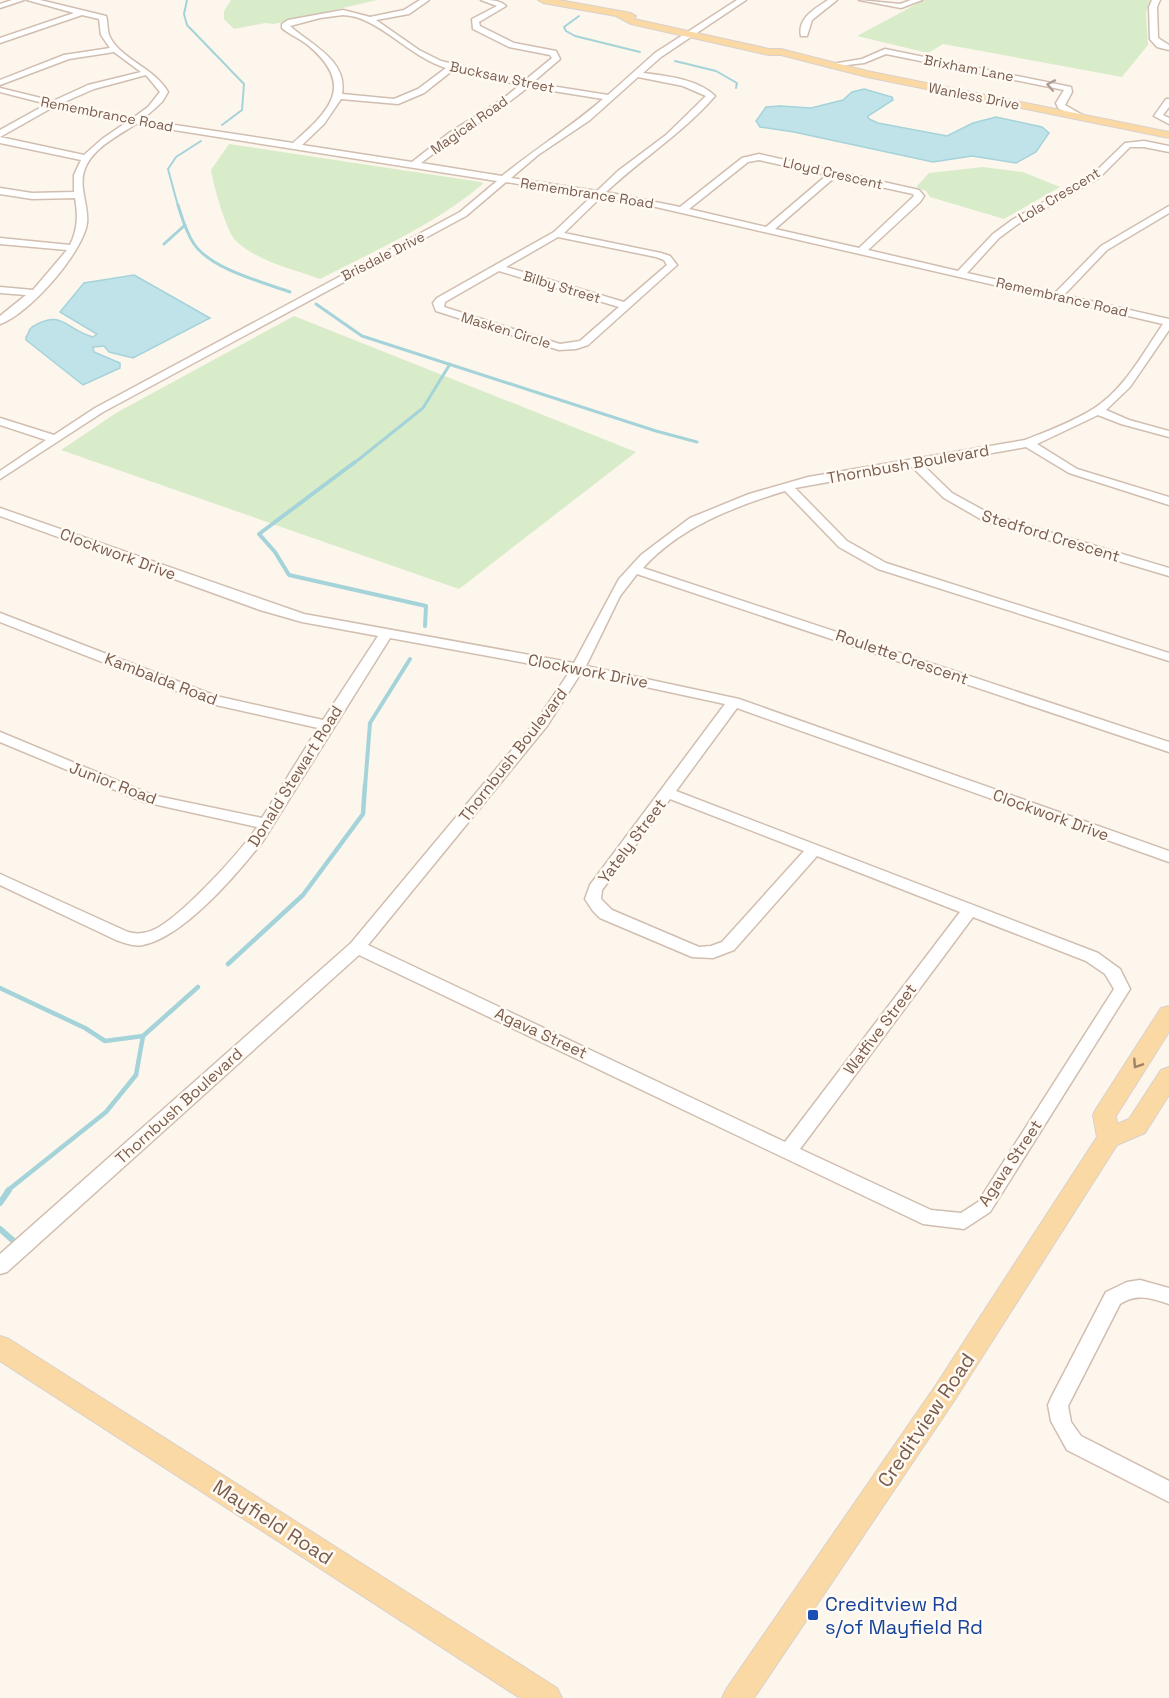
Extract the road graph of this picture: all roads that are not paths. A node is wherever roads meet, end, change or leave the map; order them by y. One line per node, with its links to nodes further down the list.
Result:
1 (20, 0): 11 (street)
2 (31, 0): 12 (street)
3 (424, 0): 15 (street)
4 (485, 0): 26 (street, Magical Road)
5 (543, 0): 16 (main road, Wanless Drive)
6 (742, 0): 16 (street, Brisdale Drive)
7 (833, 0): 17 (street)
8 (863, 0): 9 (street)
9 (918, 0)
10 (1156, 0): 13 (street)
11 (0, 6)
12 (81, 13): 18 (street); 20 (street)
13 (1153, 18): 14 (street); 19 (street)
14 (1164, 18)
15 (367, 20): 22 (street, Bucksaw Street); 28 (street, Bucksaw Street)
16 (694, 31): 21 (main road, Wanless Drive); 24 (street, Brisdale Drive)
17 (804, 34)
18 (0, 42)
19 (1169, 48)
20 (115, 49): 23 (street); 25 (street)
21 (830, 65): 32 (main road, Wanless Drive); 32 (street, Brixham Lane, one-way to 21)
22 (452, 67): 26 (street, Bucksaw Street); 28 (street)
23 (145, 73): 31 (street); 33 (street)
24 (635, 74): 29 (street, Brisdale Drive); 45 (street, Masken Circle)
25 (0, 83)
26 (525, 84): 29 (street, Bucksaw Street); 41 (street, Magical Road)
27 (0, 90): 31 (street, Remembrance Road)
28 (338, 96): 38 (street)
29 (609, 98): 43 (street, Brisdale Drive)
30 (1169, 101): 34 (street)
31 (53, 104): 33 (street, Remembrance Road); 35 (street)
32 (1080, 116): 36 (main road, Wanless Drive)
33 (132, 121): 38 (street, Remembrance Road); 40 (street)
34 (1169, 121)
35 (0, 134)
36 (1169, 135)
37 (0, 140): 40 (street)
38 (294, 147): 41 (street, Remembrance Road)
39 (1169, 149): 55 (street, Lola Crescent)
40 (86, 158): 46 (street)
41 (414, 165): 43 (street, Remembrance Road)
42 (834, 173): 47 (street, Lloyd Crescent); 49 (street); 53 (street, Lloyd Crescent)
43 (505, 179): 45 (street, Remembrance Road); 65 (street, Brisdale Drive)
44 (0, 191): 46 (street)
45 (599, 194): 47 (street, Remembrance Road); 50 (street, Masken Circle)
46 (77, 195): 52 (street)
47 (683, 209): 49 (street, Remembrance Road)
48 (1169, 209): 58 (street)
49 (769, 229): 53 (street, Remembrance Road)
50 (557, 234): 54 (street, Masken Circle); 59 (street, Masken Circle)
51 (0, 240): 52 (street)
52 (73, 248): 57 (street)
53 (862, 250): 55 (street, Remembrance Road)
54 (498, 268): 59 (street, Bilby Street); 59 (street, Masken Circle)
55 (961, 273): 58 (street, Remembrance Road)
56 (0, 290): 57 (street)
57 (37, 293): 60 (street)
58 (1058, 296): 61 (street, Remembrance Road)
59 (626, 306)
60 (0, 321)
61 (1169, 322): 62 (street, Thornbush Boulevard)
62 (1098, 411): 64 (street); 66 (street, Thornbush Boulevard)
63 (0, 421): 65 (street)
64 (1169, 434)
65 (54, 439): 68 (street, Brisdale Drive)
66 (1028, 443): 67 (street, Thornbush Boulevard); 70 (street)
67 (915, 463): 69 (street, Thornbush Boulevard); 73 (street, Stedford Crescent)
68 (0, 476)
69 (787, 487): 72 (street, Thornbush Boulevard); 76 (street)
70 (1169, 501)
71 (0, 512): 75 (street, Clockwork Drive)
72 (634, 569): 77 (street, Thornbush Boulevard); 81 (street, Roulette Crescent)
73 (1169, 572)
74 (0, 617): 79 (street, Kambalda Road)
75 (386, 634): 77 (street, Clockwork Drive); 79 (street, Donald Stewart Road)
76 (1169, 657)
77 (578, 668): 78 (street, Clockwork Drive); 88 (street, Thornbush Boulevard)
78 (734, 702): 82 (street, Yately Street); 85 (street, Clockwork Drive)
79 (327, 725): 83 (street, Donald Stewart Road)
80 (0, 737): 83 (street, Junior Road)
81 (1169, 747)
82 (668, 793): 84 (street, Agava Street); 84 (street, Yately Street)
83 (266, 824): 86 (street, Donald Stewart Road)
84 (815, 849): 87 (street, Agava Street)
85 (1169, 857)
86 (0, 879)
87 (971, 909): 92 (street, Watfive Street); 92 (street, Agava Street)
88 (357, 947): 92 (street, Agava Street); 93 (street, Thornbush Boulevard)
89 (1169, 1014): 91 (main road, one-way to 91)
90 (1169, 1076): 91 (main road)
91 (1109, 1138): 98 (main road, Creditview Road)
92 (789, 1150)
93 (0, 1266)
94 (1169, 1296): 96 (street)
95 (0, 1347): 97 (main road, Mayfield Road)
96 (1169, 1492)
97 (547, 1698)
98 (737, 1698)

